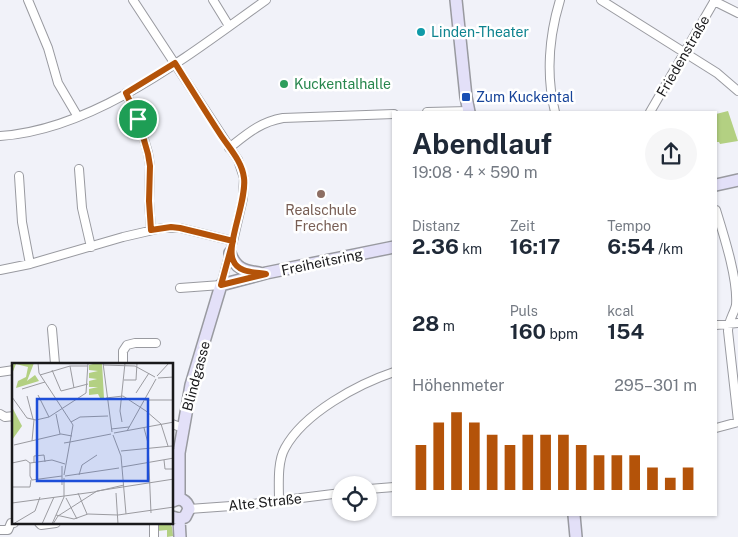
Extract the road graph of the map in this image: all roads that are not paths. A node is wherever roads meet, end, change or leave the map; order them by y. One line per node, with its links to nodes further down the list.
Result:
1 (28, 0): 19 (street)
2 (133, 0): 12 (street)
3 (213, 0): 10 (street)
4 (266, 0): 10 (street)
5 (456, 0): 15 (main road)
6 (560, 0): 16 (street)
7 (601, 0): 11 (street)
8 (714, 1): 9 (street); 11 (street, Friedenstraße)
9 (738, 12)
10 (229, 26): 12 (street)
11 (685, 53): 13 (street); 17 (street, Friedenstraße)
12 (175, 63): 14 (street); 21 (street)
13 (738, 90)
14 (126, 93): 19 (street); 27 (street)
15 (469, 111)
16 (556, 111)
17 (651, 111)
18 (392, 114): 21 (street)
19 (78, 117): 20 (street)
20 (0, 136)
21 (229, 148): 28 (street)
22 (79, 169): 29 (street)
23 (19, 176): 32 (street)
24 (738, 180): 25 (main road)
25 (717, 185)
26 (717, 213): 37 (street)
27 (151, 230): 28 (street); 29 (street)
28 (233, 241): 31 (street)
29 (91, 247): 32 (street)
30 (392, 248): 34 (main road, Freiheitsring)
31 (230, 252): 34 (main road); 35 (street)
32 (30, 264): 33 (street)
33 (0, 270)
34 (266, 274): 35 (main road, Freiheitsring)
35 (221, 285): 36 (street); 49 (main road, Blindgasse)
36 (180, 288)
37 (737, 308): 39 (street)
38 (738, 323): 39 (street)
39 (728, 324): 40 (street); 48 (street)
40 (717, 325)
41 (52, 329): 43 (street)
42 (156, 343): 44 (street)
43 (55, 363)
44 (123, 363)
45 (392, 373): 55 (street)
46 (0, 414): 47 (street)
47 (12, 416)
48 (738, 422): 50 (street)
49 (178, 426): 54 (main road, Blindgasse)
50 (717, 428)
51 (392, 487): 52 (street)
52 (377, 488)
53 (332, 494): 55 (street, Alte Straße)
54 (176, 500): 56 (main road)
55 (279, 501): 56 (street, Alte Straße)
56 (189, 508): 58 (main road)
57 (574, 516): 65 (main road)
58 (176, 518): 64 (main road)
59 (12, 524): 61 (street)
60 (154, 524): 63 (street)
61 (0, 530): 62 (street)
62 (1, 537)
63 (154, 537)
64 (180, 537)
65 (576, 537)

